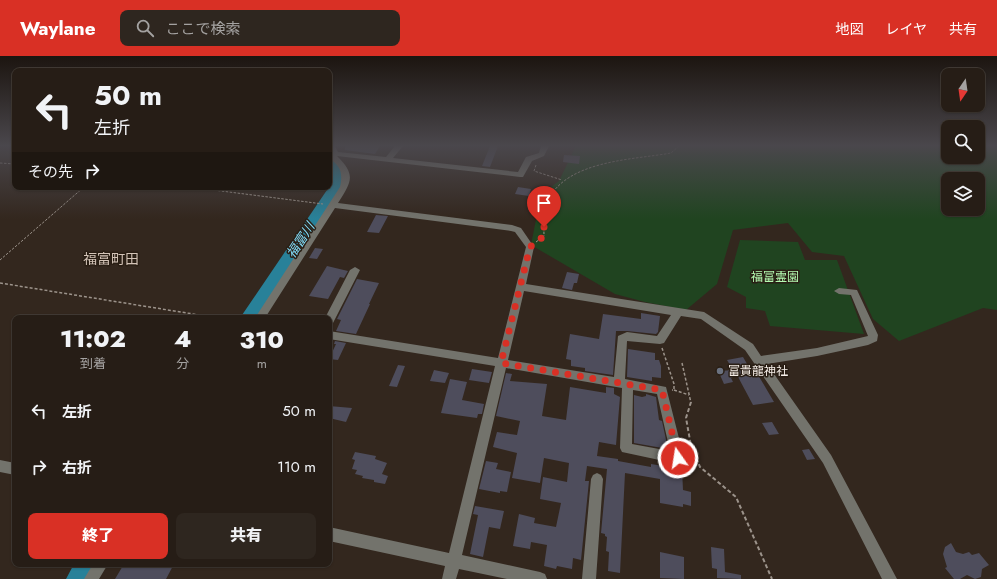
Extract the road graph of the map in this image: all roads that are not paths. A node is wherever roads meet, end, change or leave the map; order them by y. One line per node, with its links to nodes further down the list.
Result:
1 (345, 170): 4 (street)
2 (480, 170): 3 (street)
3 (523, 170)
4 (333, 205): 6 (street); 9 (street)
5 (355, 270): 10 (street)
6 (520, 287): 8 (street); 13 (street)
7 (839, 291): 12 (street)
8 (678, 312): 12 (street); 14 (street)
9 (262, 315)
10 (332, 315)
11 (332, 335): 13 (street)
12 (759, 361): 25 (street)
13 (501, 363): 14 (street); 19 (street)
14 (623, 383): 14 (street)
15 (0, 466): 16 (street)
16 (12, 468)
17 (597, 479): 24 (street)
18 (332, 535): 19 (street)
19 (454, 560): 22 (street); 23 (street)
20 (99, 567): 21 (street)
21 (91, 579)
22 (449, 579)
23 (540, 579)
24 (589, 579)
25 (890, 579)

